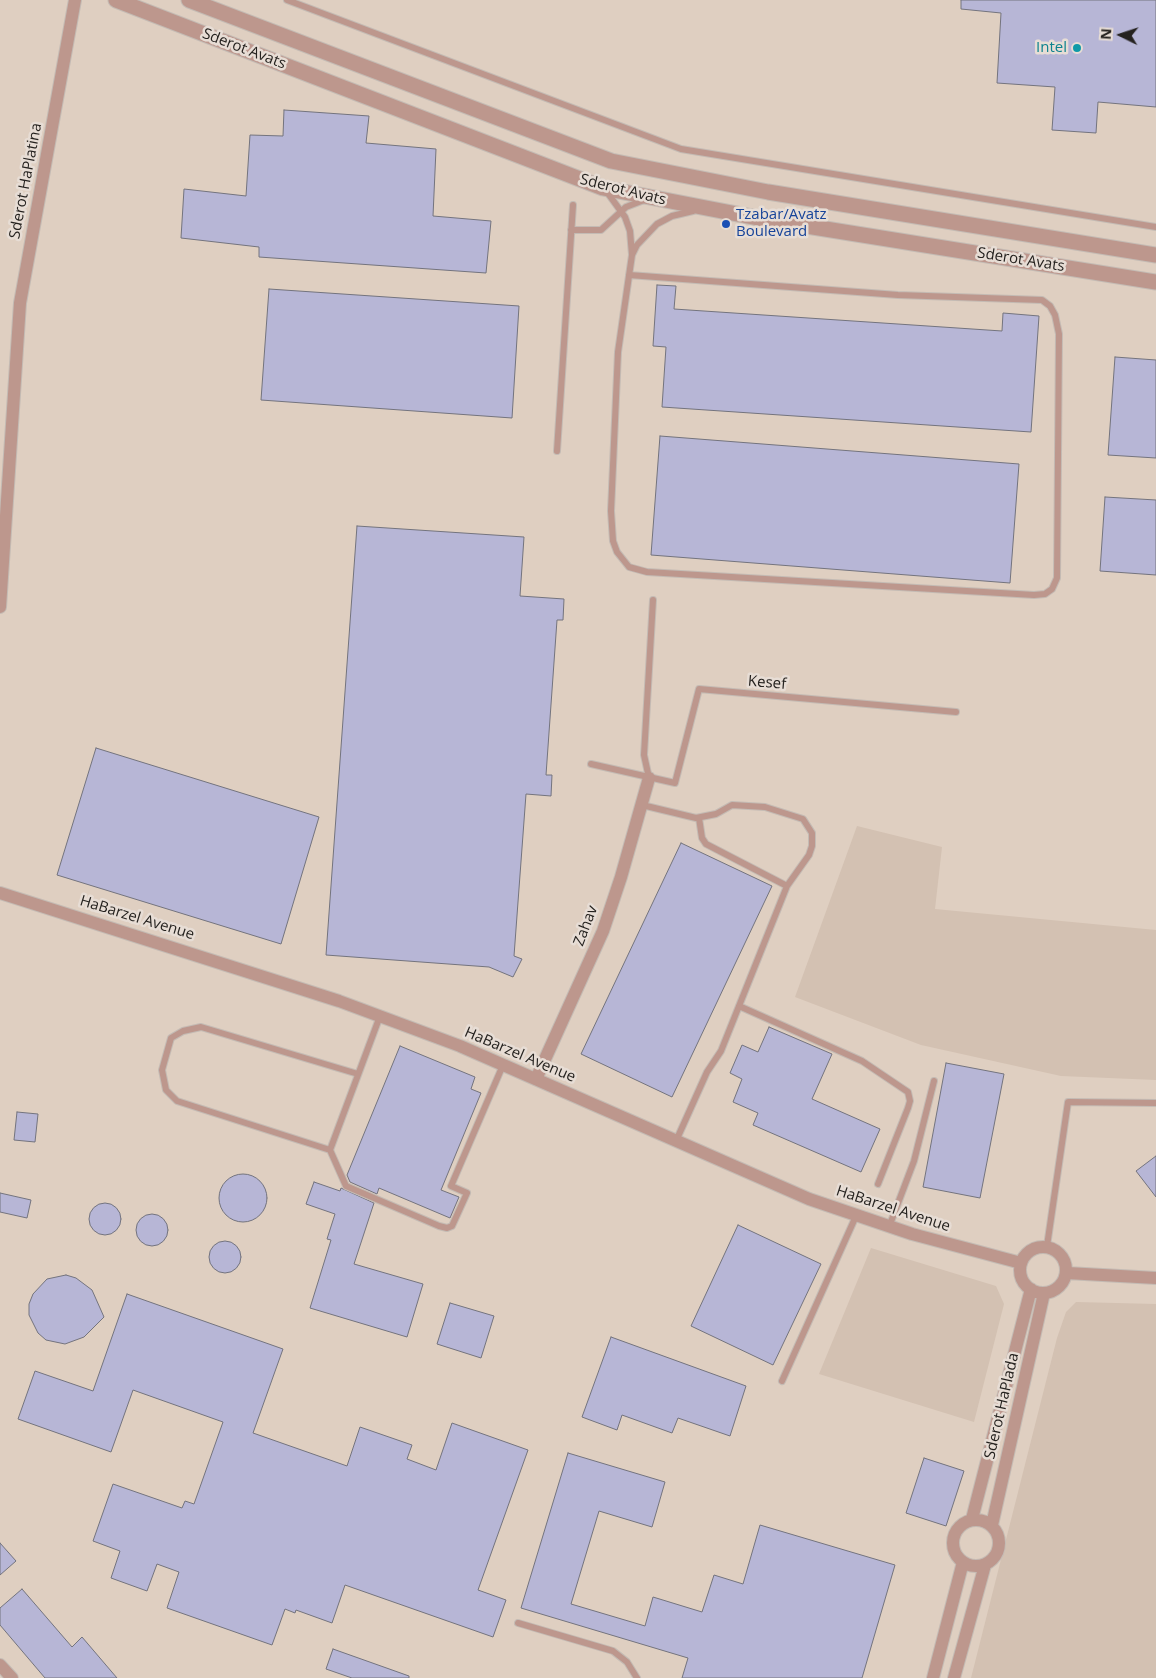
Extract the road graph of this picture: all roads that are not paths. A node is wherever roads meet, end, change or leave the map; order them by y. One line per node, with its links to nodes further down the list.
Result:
1 (74, 0): 19 (street, Sderot HaPlatina)
2 (116, 0): 5 (street, Sderot Avats)
3 (188, 0): 14 (street, Sderot Avats)
4 (287, 0): 11 (lane)
5 (608, 193): 6 (street, Sderot Avats); 9 (lane); 10 (lane)
6 (653, 199): 8 (street, Sderot Avats); 9 (lane)
7 (573, 204): 12 (lane)
8 (706, 208): 13 (lane); 16 (street, Sderot Avats)
9 (621, 211): 10 (lane); 13 (lane)
10 (609, 223): 12 (lane)
11 (1156, 227)
12 (571, 230): 17 (lane)
13 (632, 254): 15 (lane)
14 (1156, 255)
15 (629, 275): 15 (lane)
16 (1156, 282)
17 (557, 451)
18 (653, 600): 22 (lane)
19 (0, 607)
20 (956, 712): 22 (lane, Kesef)
21 (591, 764): 22 (lane)
22 (649, 778): 23 (street, Zahav)
23 (642, 805): 24 (lane); 31 (street, Zahav)
24 (699, 818): 25 (lane); 25 (lane)
25 (787, 886): 27 (lane)
26 (0, 892): 28 (street, HaBarzel Avenue)
27 (739, 1006): 34 (lane); 36 (lane)
28 (380, 1016): 29 (street, HaBarzel Avenue); 30 (lane)
29 (503, 1065): 31 (street, HaBarzel Avenue); 35 (lane)
30 (358, 1074): 35 (lane); 35 (lane)
31 (536, 1079): 34 (street, HaBarzel Avenue)
32 (934, 1081): 38 (lane)
33 (1156, 1103): 39 (lane)
34 (676, 1140): 37 (street, HaBarzel Avenue)
35 (330, 1150)
36 (878, 1184)
37 (856, 1216): 38 (street, HaBarzel Avenue); 45 (lane)
38 (890, 1227): 40 (street, HaBarzel Avenue)
39 (1047, 1246): 40 (street); 41 (street)
40 (1021, 1263): 43 (street)
41 (1066, 1273): 42 (street); 44 (street)
42 (1156, 1278)
43 (1031, 1290): 44 (street); 46 (street, Sderot HaPlada)
44 (1044, 1293): 47 (street, Sderot HaPlada)
45 (782, 1381)
46 (972, 1519): 47 (street); 48 (street)
47 (992, 1526): 49 (street)
48 (963, 1562): 49 (street); 54 (street)
49 (985, 1564): 55 (street)
50 (518, 1623): 53 (lane)
51 (0, 1665): 52 (street)
52 (12, 1678)
53 (637, 1678)
54 (933, 1678)
55 (954, 1678)

